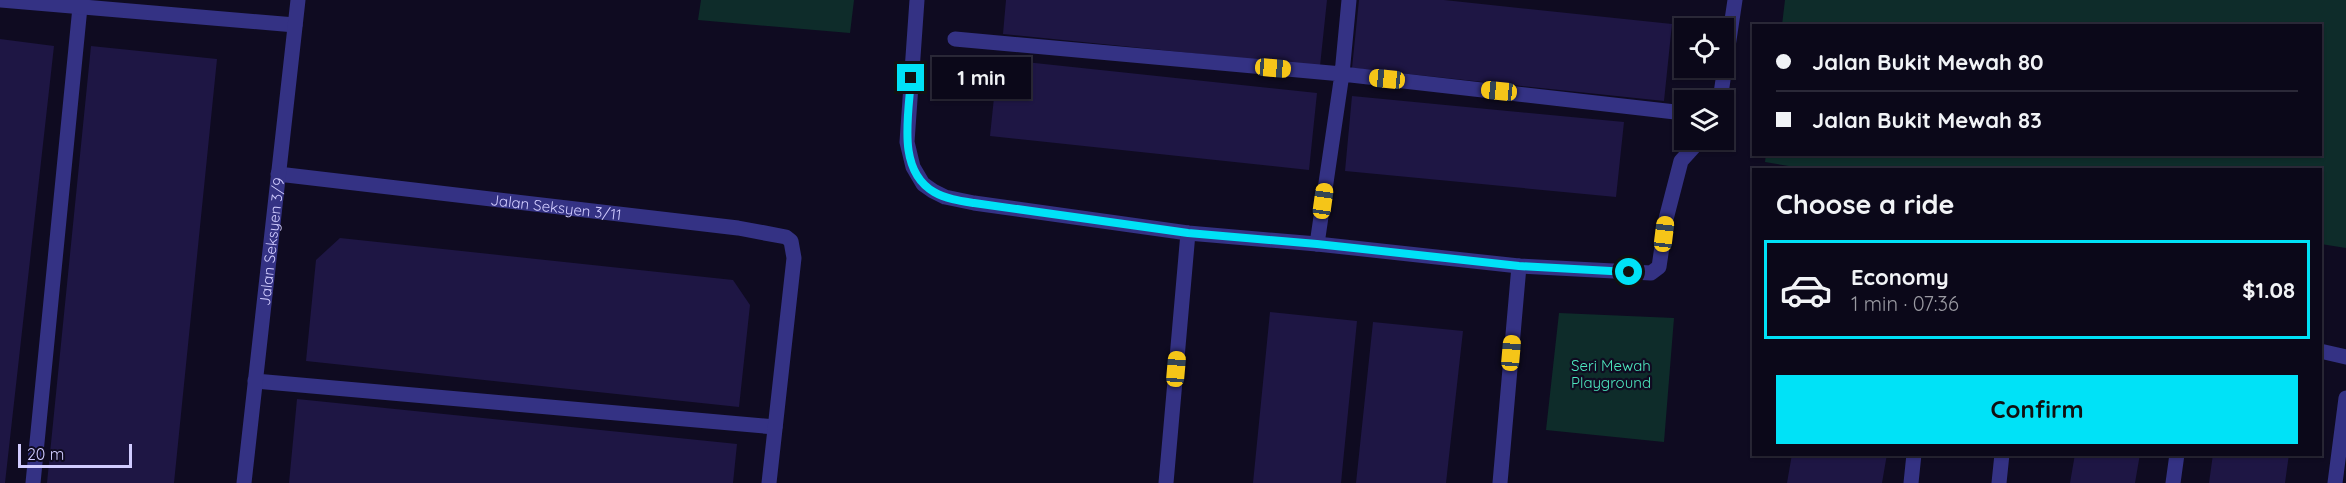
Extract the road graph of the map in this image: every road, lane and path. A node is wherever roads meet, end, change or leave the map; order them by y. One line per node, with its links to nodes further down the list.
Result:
1 (1, 0): 6 (street)
2 (297, 0): 7 (street, Jalan Seksyen 3/9)
3 (917, 0): 14 (street)
4 (1349, 0): 9 (street)
5 (1735, 0): 10 (street)
6 (80, 7): 7 (street); 25 (street)
7 (295, 26): 13 (street, Jalan Seksyen 3/9)
8 (955, 39): 9 (street)
9 (1342, 74): 11 (street); 15 (street)
10 (1722, 90)
11 (1674, 112)
12 (1691, 150): 16 (street)
13 (278, 174): 19 (street, Jalan Seksyen 3/9); 21 (street, Jalan Seksyen 3/11)
14 (1188, 233): 15 (street); 28 (street)
15 (1317, 244): 16 (street)
16 (1519, 266): 29 (street)
17 (2322, 351): 18 (street)
18 (2346, 357)
19 (255, 381): 21 (street); 26 (street, Jalan Seksyen 3/9)
20 (2346, 399): 33 (street)
21 (775, 427): 27 (street)
22 (1914, 456): 30 (street)
23 (2002, 456): 31 (street)
24 (2177, 456): 32 (street)
25 (33, 483)
26 (244, 483)
27 (769, 483)
28 (1166, 483)
29 (1500, 483)
30 (1911, 483)
31 (1999, 483)
32 (2173, 483)
33 (2335, 483)

